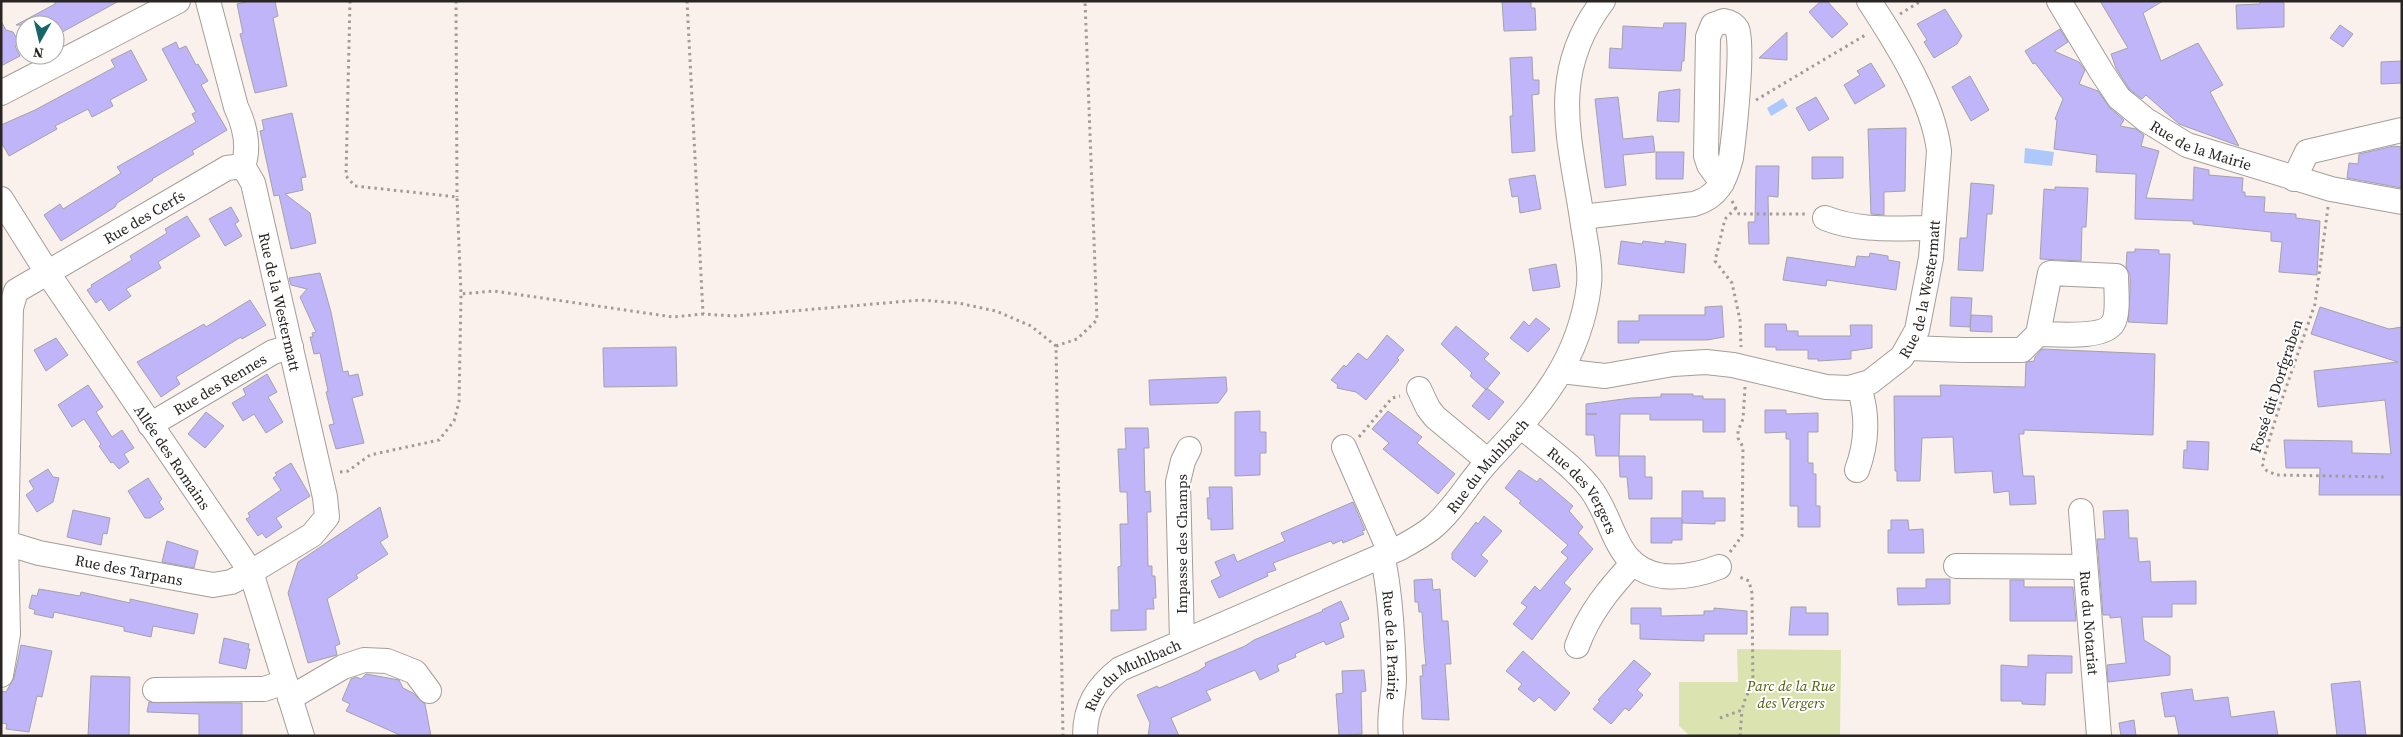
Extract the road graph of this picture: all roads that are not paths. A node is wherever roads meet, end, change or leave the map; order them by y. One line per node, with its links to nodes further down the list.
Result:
1 (178, 1): 6 (street)
2 (208, 1): 8 (street)
3 (1603, 1): 13 (street, Rue du Muhlbach)
4 (1869, 1): 15 (street, Rue de la Westermatt)
5 (2059, 1): 9 (street, Rue de la Mairie)
6 (1, 94)
7 (2402, 130): 9 (street)
8 (243, 166): 16 (street, Rue des Cerfs); 18 (street, Rue de la Westermatt)
9 (2294, 179): 12 (street, Rue de la Mairie)
10 (1722, 183): 10 (street); 13 (street)
11 (1, 199): 16 (street, Allée des Romains)
12 (2402, 202)
13 (1582, 217): 20 (street, Rue du Muhlbach)
14 (1825, 218): 15 (street)
15 (1933, 228): 19 (street, Rue de la Westermatt)
16 (47, 272): 23 (street, Allée des Romains); 30 (street)
17 (2038, 334): 19 (street)
18 (291, 348): 23 (street, Rue des Rennes); 36 (street, Rue de la Westermatt)
19 (1909, 348): 21 (street, Rue de la Westermatt)
20 (1561, 372): 21 (street, Rue de la Westermatt); 24 (street, Rue du Muhlbach)
21 (1859, 387): 28 (street)
22 (1419, 389): 27 (street)
23 (150, 425): 36 (street, Allée des Romains)
24 (1522, 427): 27 (street, Rue du Muhlbach); 32 (street, Rue des Vergers)
25 (1344, 448): 31 (street, Rue de la Prairie)
26 (1189, 449): 37 (street, Impasse des Champs)
27 (1488, 461): 31 (street, Rue du Muhlbach)
28 (1857, 470)
29 (2081, 511): 35 (street, Rue du Notariat)
30 (6, 543): 36 (street, Rue des Tarpans); 39 (street)
31 (1386, 554): 37 (street, Rue du Muhlbach); 45 (street, Rue de la Prairie)
32 (1632, 564): 34 (street); 38 (street)
33 (1956, 566): 35 (street)
34 (1719, 567)
35 (2085, 567): 46 (street, Rue du Notariat)
36 (252, 572): 41 (street, Allée des Romains)
37 (1182, 641): 44 (street, Rue du Muhlbach)
38 (1577, 646)
39 (1, 675)
40 (155, 690): 41 (street)
41 (288, 690): 42 (street); 43 (street, Allée des Romains)
42 (429, 691)
43 (302, 736)
44 (1085, 736)
45 (1391, 736)
46 (2099, 736)

